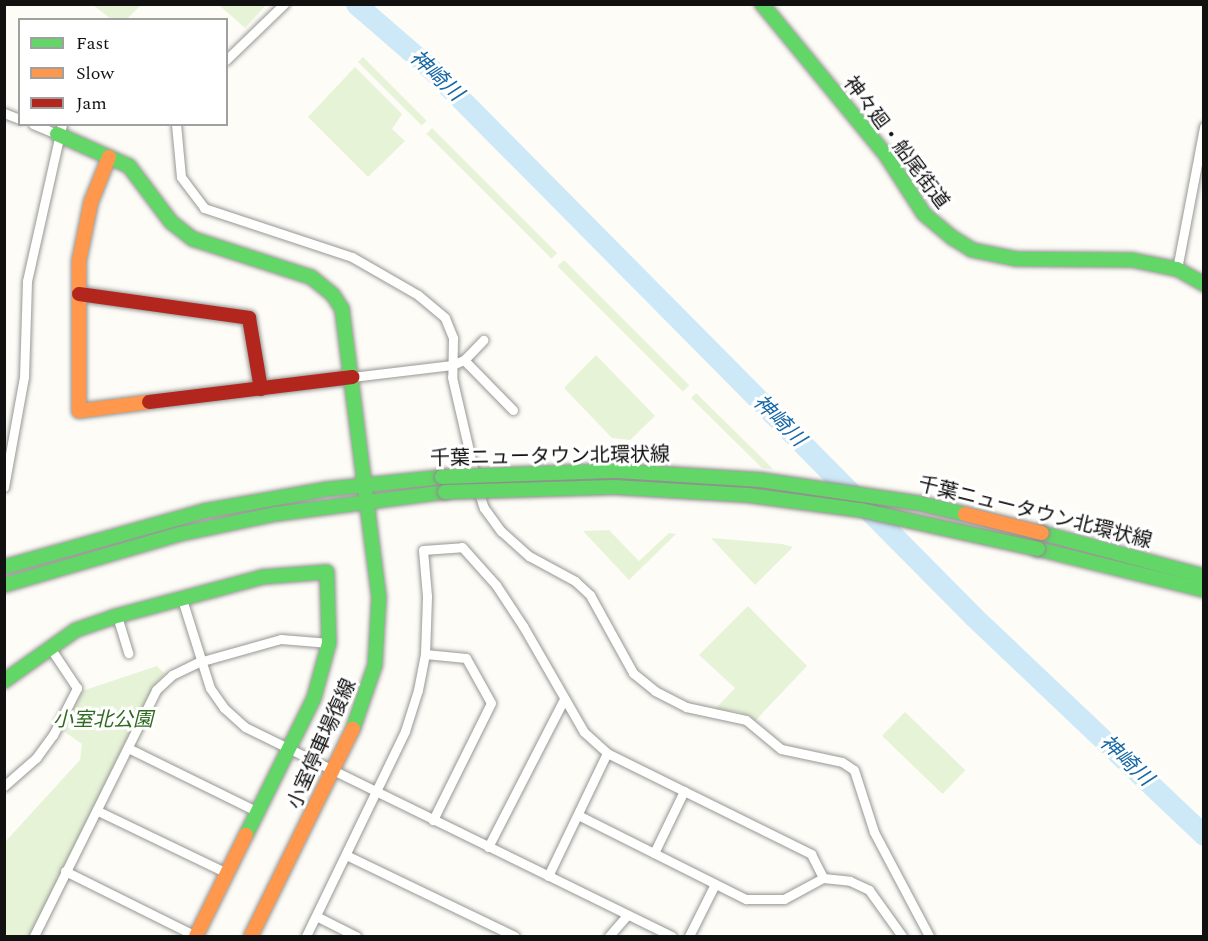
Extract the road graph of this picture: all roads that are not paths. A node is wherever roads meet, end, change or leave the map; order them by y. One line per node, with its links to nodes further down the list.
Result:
1 (762, 4): 9 (main road, 神々廻・船尾街道)
2 (283, 5): 3 (street)
3 (228, 58)
4 (44, 126): 7 (street)
5 (176, 126): 14 (street)
6 (1203, 127): 9 (street)
7 (60, 129): 8 (main road, 小室停車場復線); 19 (street)
8 (110, 157): 11 (main road); 15 (main road, 小室停車場復線)
9 (1177, 269): 10 (main road, 神々廻・船尾街道)
10 (1203, 284)
11 (78, 294): 16 (main road); 16 (main road)
12 (483, 340): 13 (street)
13 (464, 360): 14 (street); 17 (street)
14 (452, 365): 15 (street); 65 (street)
15 (352, 377): 16 (main road); 18 (main road, 小室停車場復線)
16 (261, 389)
17 (513, 410)
18 (365, 484): 20 (main road, 小室停車場復線); 21 (main road, 千葉ニュータウン北環状線); 22 (main road, 千葉ニュータウン北環状線, bridge)
19 (4, 487)
20 (367, 500): 23 (main road, 千葉ニュータウン北環状線); 24 (main road, 千葉ニュータウン北環状線, bridge); 37 (main road, 小室停車場復線)
21 (4, 567)
22 (1203, 576)
23 (4, 585)
24 (1203, 590)
25 (181, 596): 26 (main road); 27 (main road); 31 (street)
26 (117, 616): 28 (main road); 29 (street)
27 (329, 643): 31 (street); 35 (main road)
28 (49, 646): 32 (main road); 38 (street)
29 (128, 653)
30 (425, 654): 33 (street); 40 (street); 44 (street)
31 (199, 662): 34 (street); 35 (street)
32 (4, 681)
33 (563, 701): 36 (street); 45 (street)
34 (128, 748): 41 (street); 42 (street)
35 (289, 749): 37 (street); 42 (main road)
36 (608, 753): 39 (street); 43 (street)
37 (333, 771): 40 (street); 57 (main road, 小室停車場復線)
38 (4, 786)
39 (684, 791): 46 (street); 51 (street)
40 (375, 792): 44 (street); 47 (street)
41 (98, 811): 48 (street); 49 (street)
42 (258, 812): 49 (main road)
43 (578, 815): 46 (street); 50 (street)
44 (433, 820): 45 (street)
45 (488, 847): 50 (street)
46 (654, 853): 52 (street)
47 (346, 855): 54 (street); 60 (street)
48 (65, 871): 55 (street); 56 (street)
49 (228, 873): 56 (main road)
50 (548, 876): 53 (street)
51 (823, 878): 52 (street); 64 (street)
52 (715, 884): 63 (street)
53 (627, 915): 61 (street); 62 (street)
54 (316, 916): 58 (street); 59 (street)
55 (37, 935)
56 (196, 936)
57 (251, 936)
58 (306, 936)
59 (356, 936)
60 (514, 936)
61 (609, 936)
62 (671, 936)
63 (689, 936)
64 (902, 936)
65 (929, 936)

